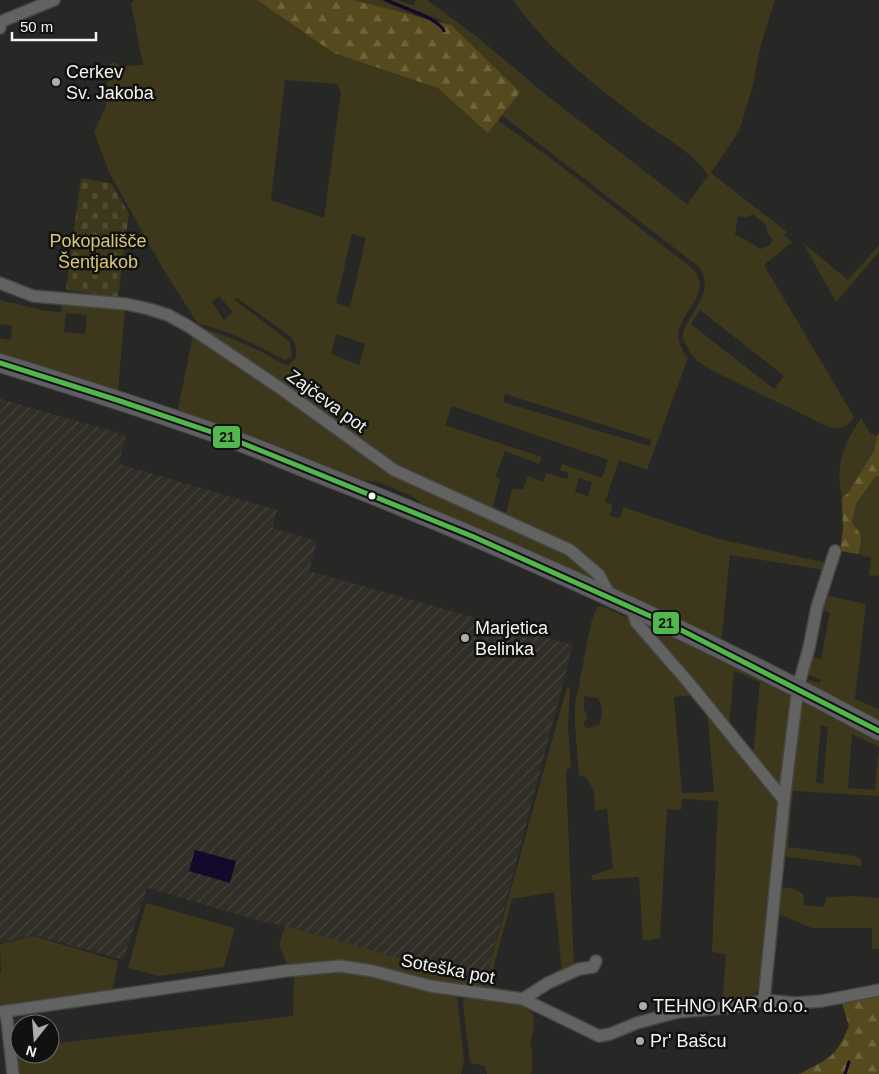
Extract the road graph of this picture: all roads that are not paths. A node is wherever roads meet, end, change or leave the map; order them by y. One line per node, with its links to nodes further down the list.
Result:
1 (54, 0): 2 (street)
2 (0, 22): 3 (street)
3 (0, 28)
4 (0, 283): 7 (street, Zajčeva pot)
5 (0, 363): 7 (main road)
6 (835, 551): 9 (street)
7 (611, 598): 8 (main road)
8 (632, 608): 9 (main road); 11 (street)
9 (798, 687): 10 (main road); 11 (street)
10 (879, 731)
11 (784, 800): 15 (street)
12 (596, 961): 14 (street)
13 (879, 990): 15 (street, Soteška pot)
14 (523, 1000): 15 (street, Soteška pot); 16 (street, Soteška pot)
15 (764, 1000)
16 (3, 1011): 17 (street)
17 (12, 1074)

